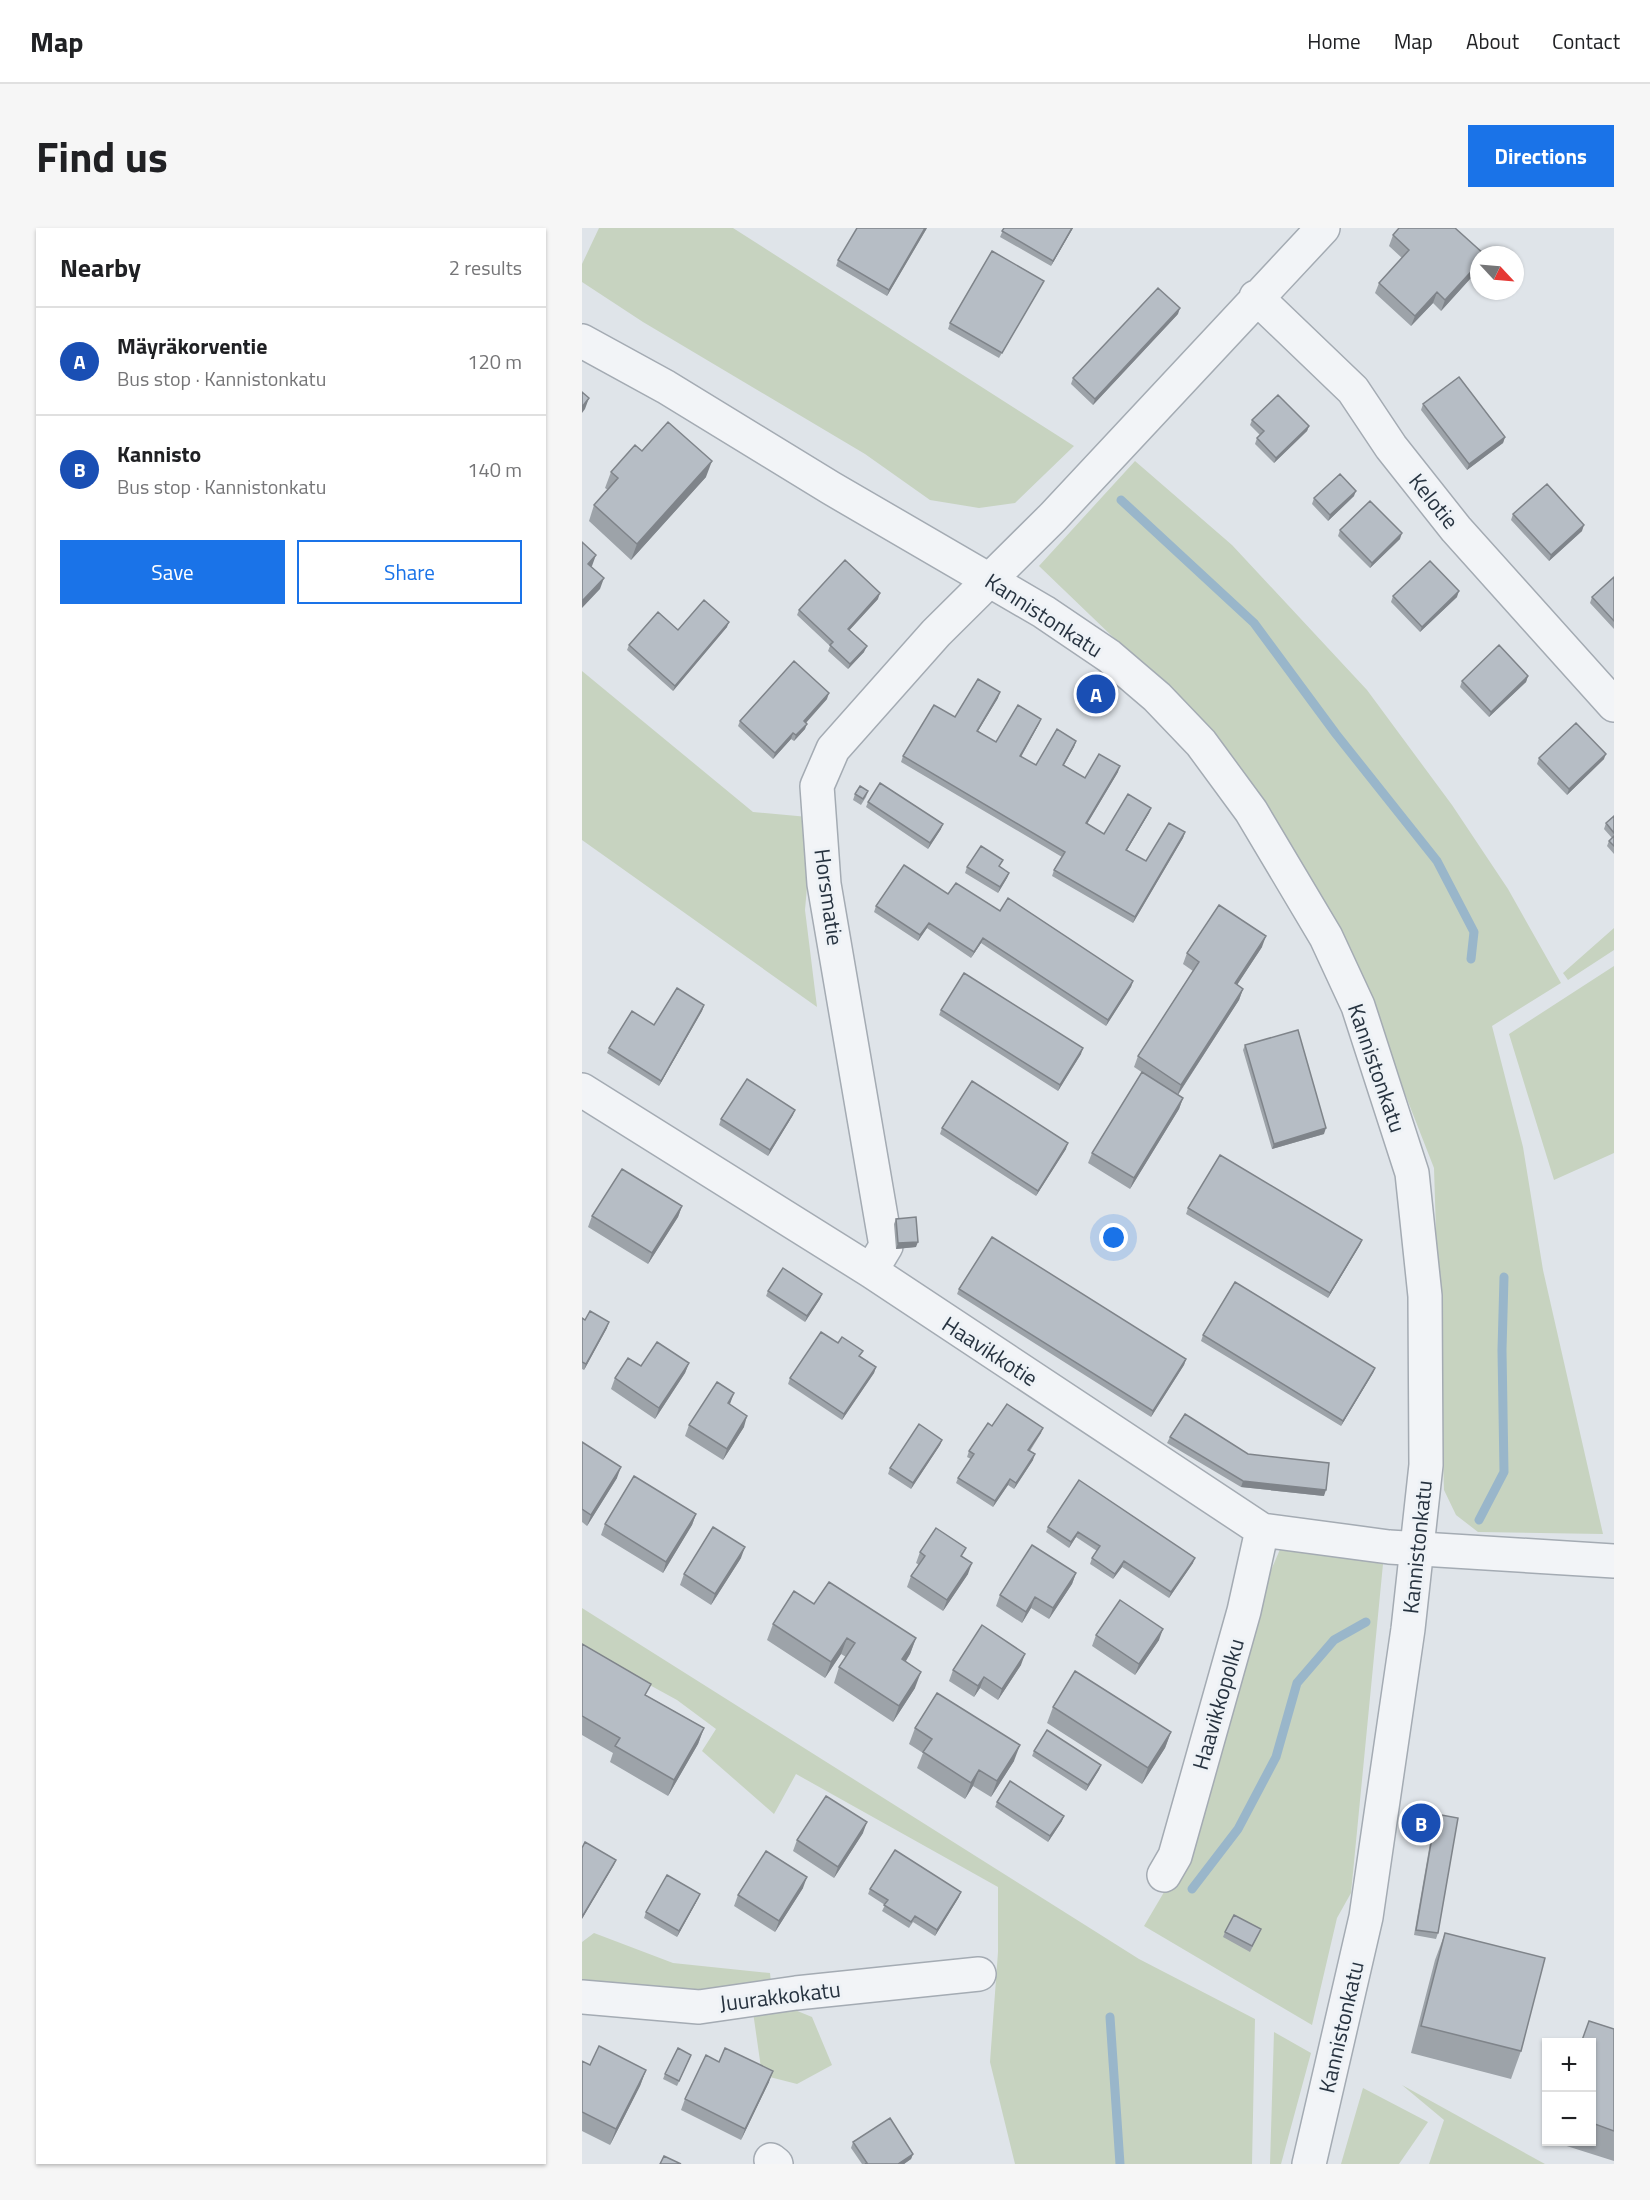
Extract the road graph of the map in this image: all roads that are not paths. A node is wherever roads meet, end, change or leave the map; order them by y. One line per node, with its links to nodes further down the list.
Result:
1 (1323, 228): 2 (street, Horsmatie)
2 (1256, 297): 4 (street, Horsmatie); 5 (street, Kelotie)
3 (582, 341): 4 (street, Kannistonkatu)
4 (991, 580): 7 (street, Horsmatie); 9 (street, Kannistonkatu)
5 (1614, 705)
6 (582, 1090): 7 (street, Haavikkotie)
7 (871, 1271): 8 (street, Haavikkotie)
8 (1262, 1530): 9 (street, Haavikkotie); 11 (street, Haavikkopolku)
9 (1419, 1549): 10 (street, Haavikkotie); 14 (street, Kannistonkatu)
10 (1614, 1561)
11 (1164, 1875)
12 (979, 1974): 13 (street, Juurakkokatu)
13 (582, 1997)
14 (1309, 2164)

